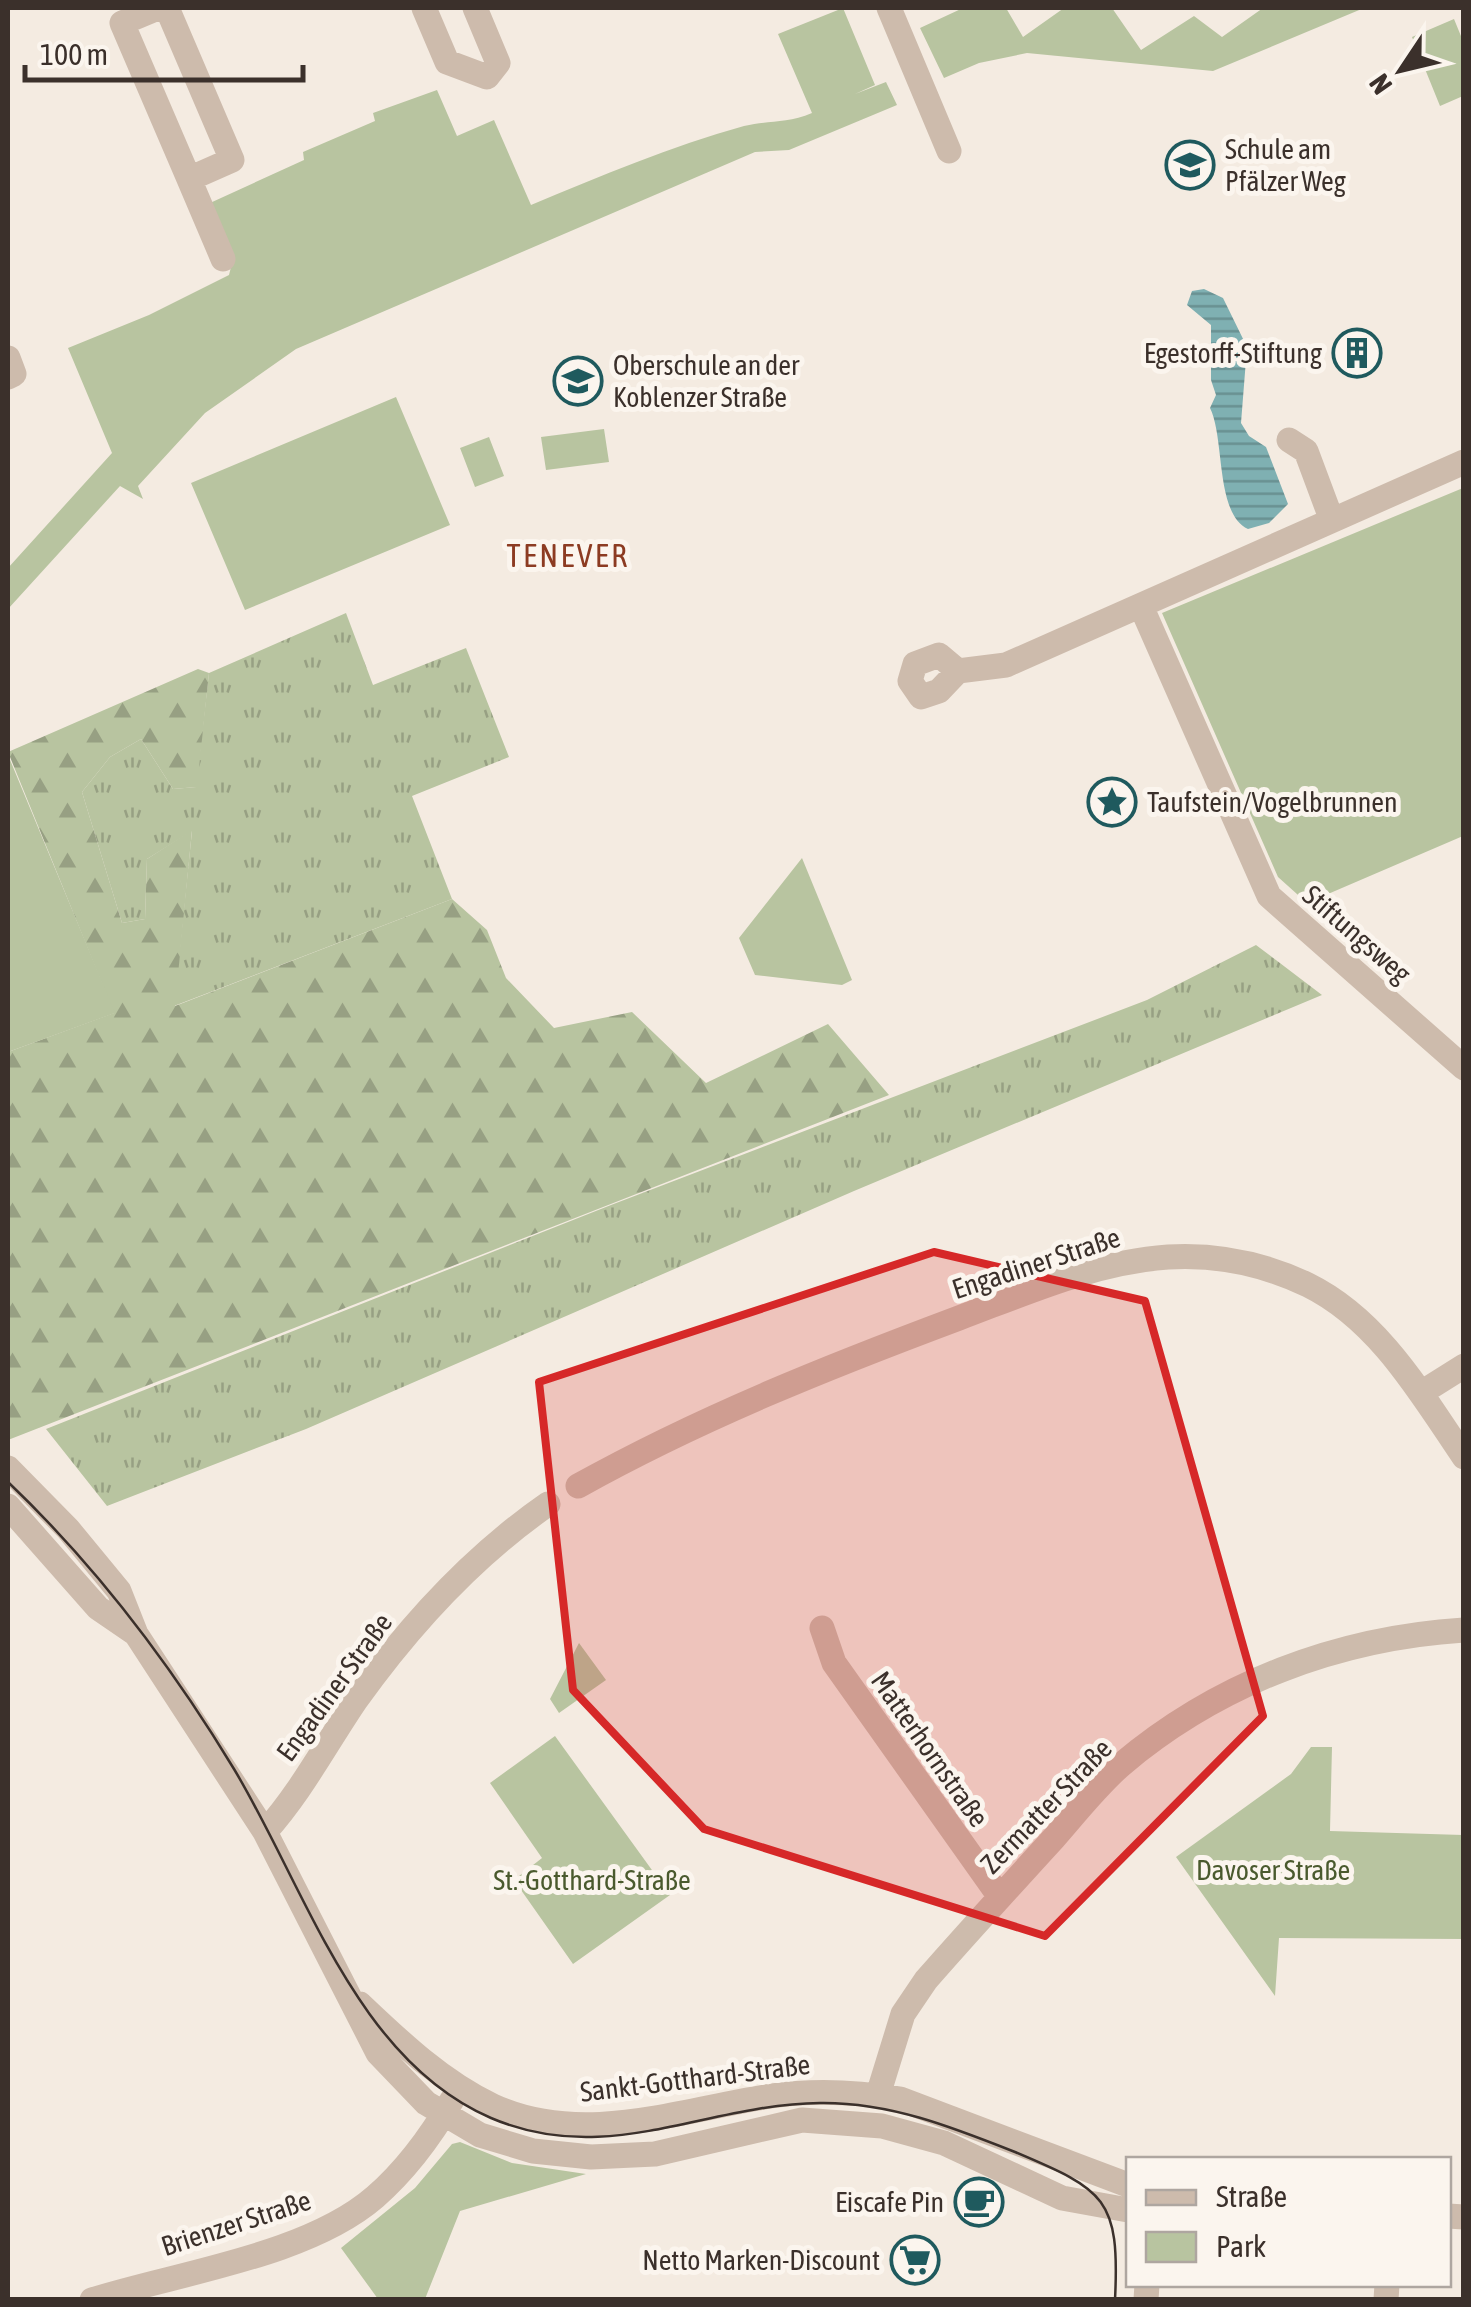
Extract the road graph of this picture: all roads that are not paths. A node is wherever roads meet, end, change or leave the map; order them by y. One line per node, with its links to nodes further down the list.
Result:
1 (158, 8): 7 (street)
2 (167, 8): 7 (street)
3 (424, 8): 4 (street)
4 (475, 8)
5 (888, 8): 6 (street)
6 (949, 152)
7 (189, 179): 8 (street)
8 (223, 259)
9 (8, 358): 10 (street)
10 (8, 376)
11 (1289, 440): 13 (street)
12 (1464, 462): 13 (street)
13 (1331, 518): 14 (street)
14 (1142, 606): 15 (street); 16 (street, Stiftungsweg)
15 (958, 671)
16 (1464, 1068)
17 (1464, 1366): 18 (street)
18 (1421, 1393): 19 (street, Engadiner Straße); 21 (street, Engadiner Straße)
19 (1464, 1457)
20 (8, 1468): 26 (street, Sankt-Gotthard-Straße)
21 (578, 1486)
22 (548, 1504): 27 (street, Engadiner Straße)
23 (8, 1506): 26 (street, Sankt-Gotthard-Straße)
24 (822, 1628): 28 (street, Matterhornstraße)
25 (1464, 1630): 28 (street, Zermatter Straße)
26 (136, 1634): 27 (street, Sankt-Gotthard-Straße)
27 (265, 1832): 29 (street, Sankt-Gotthard-Straße)
28 (1000, 1897): 31 (street, Zermatter Straße)
29 (353, 1997): 30 (street, Sankt-Gotthard-Straße); 32 (street, Sankt-Gotthard-Straße)
30 (460, 2088): 31 (street, Sankt-Gotthard-Straße); 32 (street, Brienzer Straße)
31 (878, 2095): 33 (street, Sankt-Gotthard-Straße)
32 (444, 2114): 35 (street, Sankt-Gotthard-Straße); 37 (street, Brienzer Straße)
33 (1066, 2162): 34 (street, Sankt-Gotthard-Straße); 35 (street)
34 (1126, 2185)
35 (1050, 2192): 36 (street, Sankt-Gotthard-Straße)
36 (1126, 2210)
37 (92, 2300)

